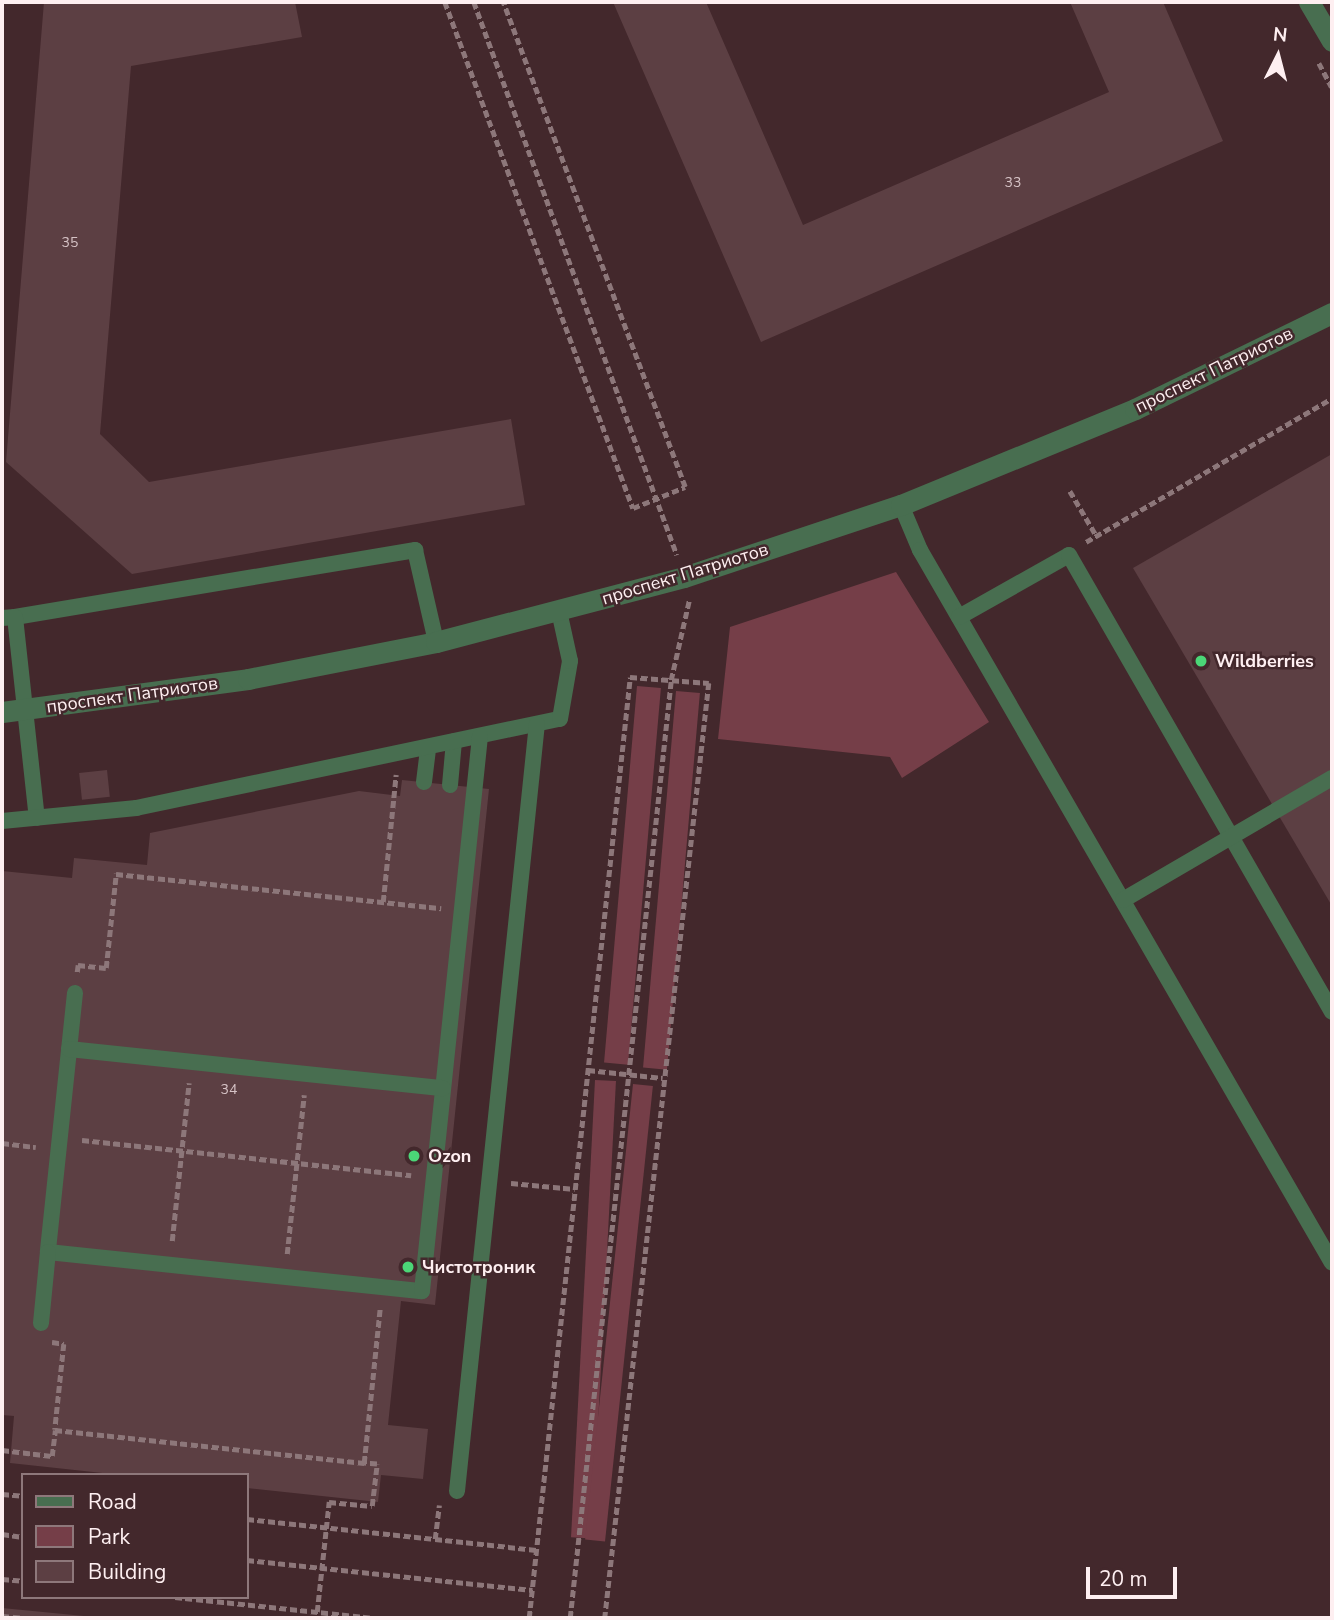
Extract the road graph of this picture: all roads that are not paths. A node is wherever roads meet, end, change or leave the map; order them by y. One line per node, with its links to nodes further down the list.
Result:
1 (1309, 2): 2 (street)
2 (1332, 41)
3 (1332, 313): 4 (street, проспект Патриотов)
4 (901, 505): 5 (street, проспект Патриотов); 7 (lane)
5 (559, 611): 8 (street, проспект Патриотов); 11 (lane)
6 (8, 617): 8 (lane); 9 (lane)
7 (958, 617): 20 (lane); 21 (lane)
8 (436, 642): 9 (street, проспект Патриотов)
9 (24, 711): 10 (street, проспект Патриотов); 18 (lane)
10 (2, 712)
11 (537, 724): 12 (lane); 29 (lane)
12 (480, 736): 13 (lane); 25 (lane)
13 (454, 741): 14 (lane); 17 (lane)
14 (428, 747): 16 (lane); 18 (lane)
15 (1332, 778): 20 (lane)
16 (424, 782)
17 (450, 785)
18 (37, 818): 19 (lane)
19 (2, 821)
20 (1231, 836): 21 (lane); 23 (lane)
21 (1123, 900): 27 (lane)
22 (75, 993): 24 (lane)
23 (1332, 1012)
24 (69, 1049): 25 (lane); 26 (lane)
25 (443, 1088): 26 (lane)
26 (48, 1252): 28 (lane)
27 (1332, 1264)
28 (41, 1323)
29 (457, 1491)

